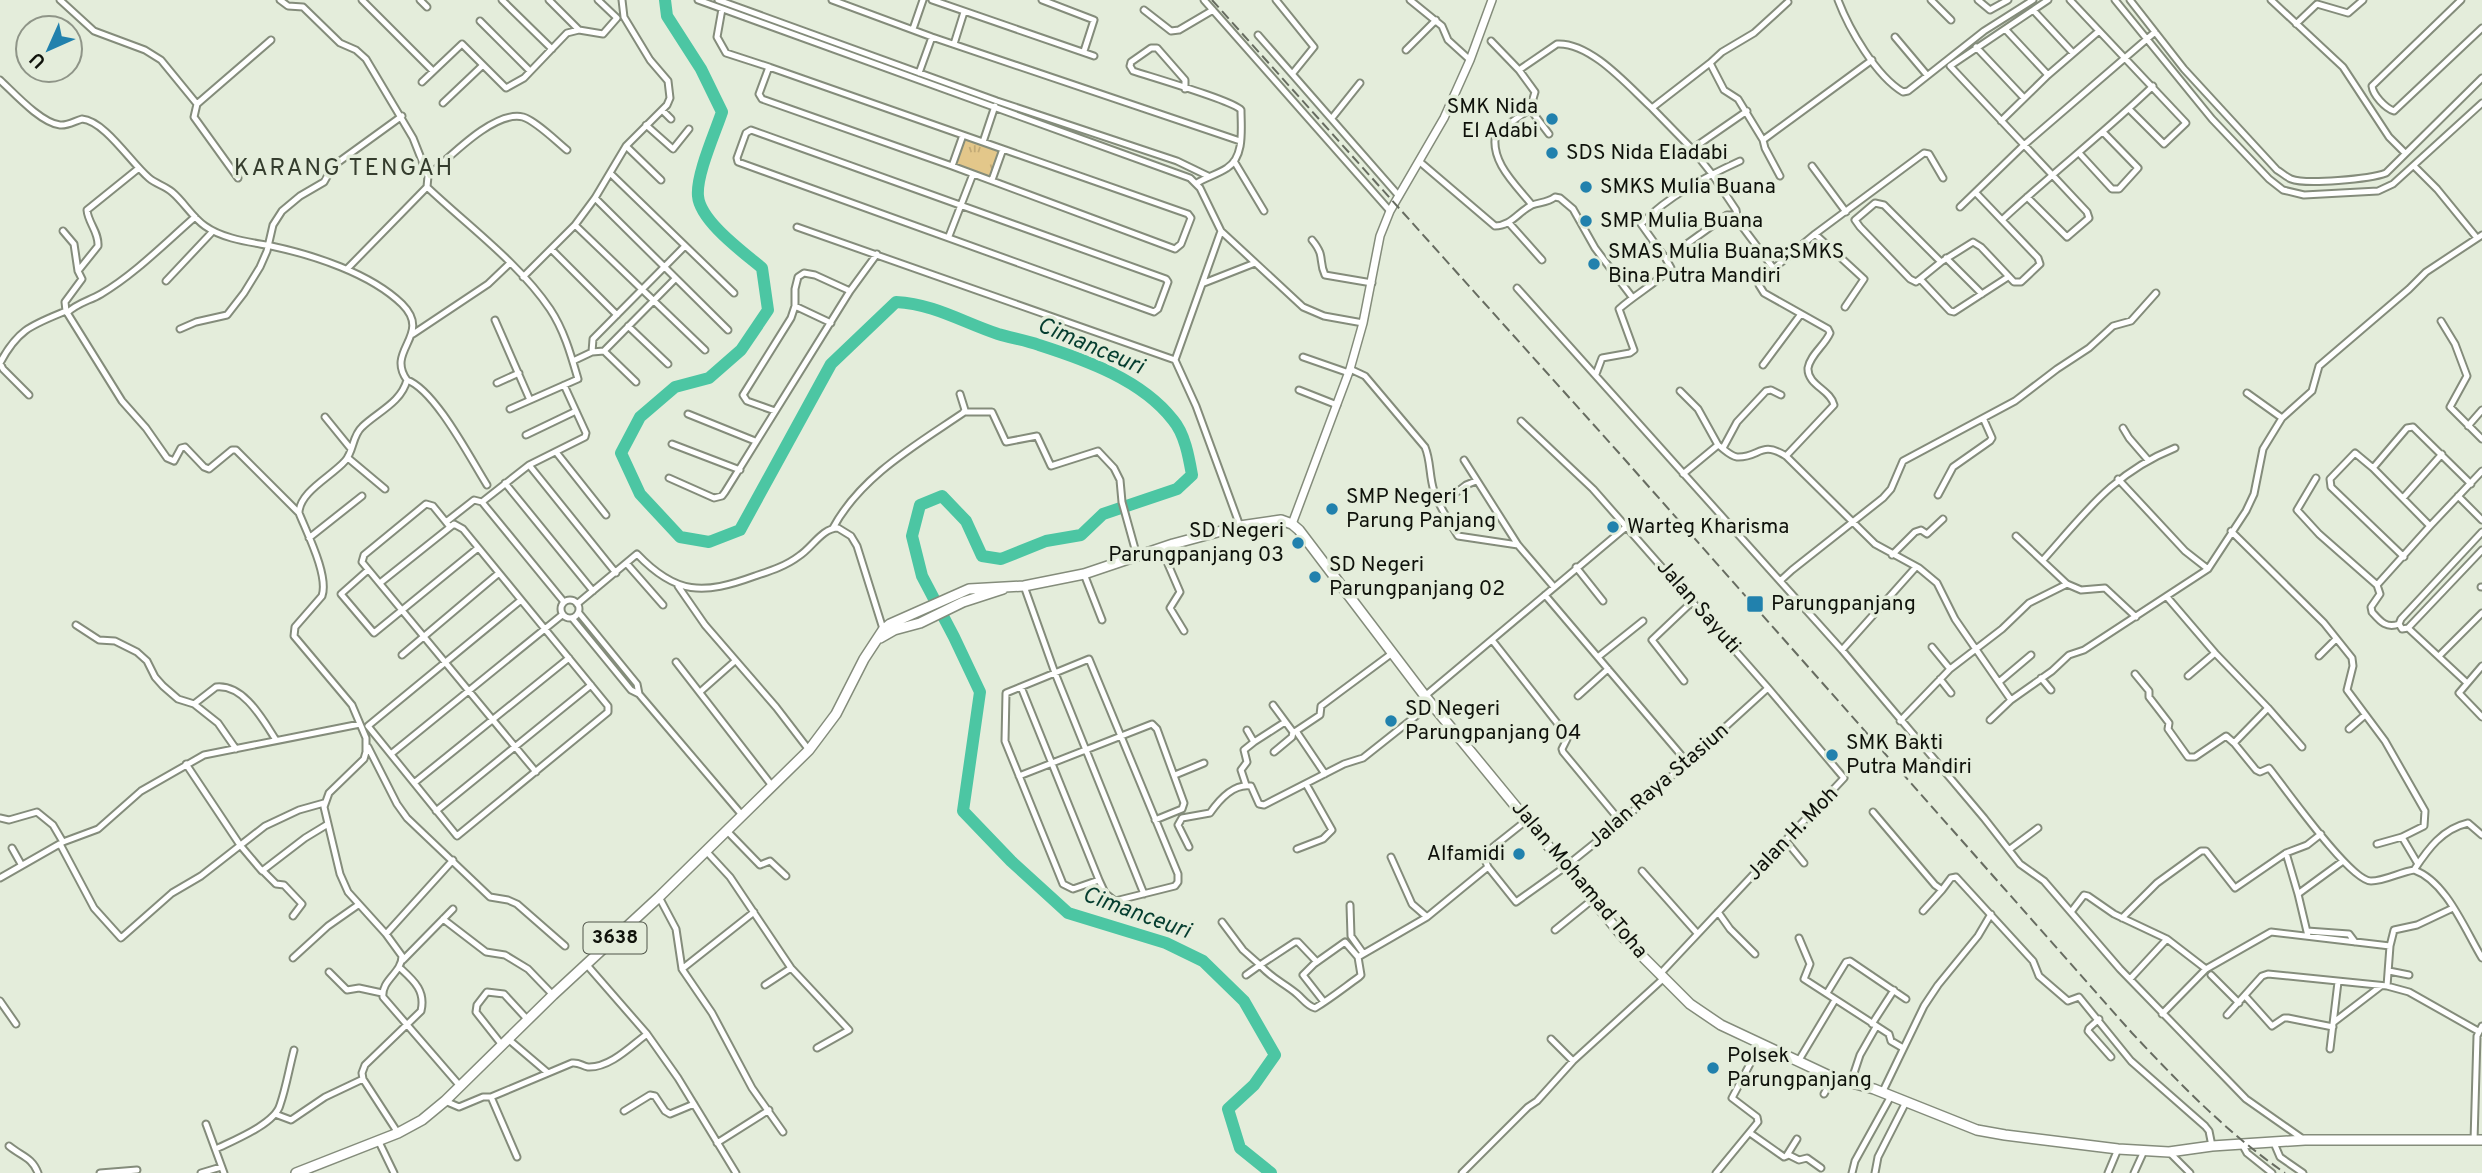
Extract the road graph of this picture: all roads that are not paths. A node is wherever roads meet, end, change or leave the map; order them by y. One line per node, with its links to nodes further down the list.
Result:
1 (60, 0): 86 (street)
2 (280, 0): 93 (street)
3 (362, 0): 69 (street)
4 (420, 0): 33 (street)
5 (502, 0): 57 (street)
6 (548, 0): 45 (street)
7 (598, 0): 45 (street)
8 (622, 0): 91 (street)
9 (698, 0): 34 (street)
10 (718, 0): 71 (street)
11 (832, 0): 44 (street)
12 (923, 0): 44 (street)
13 (932, 0): 31 (street)
14 (1042, 0): 59 (street)
15 (1204, 0): 36 (street)
16 (1276, 0): 72 (street)
17 (1410, 0): 39 (street)
18 (1492, 0): 63 (street)
19 (1838, 0): 64 (street)
20 (1931, 0): 40 (street)
21 (1978, 0): 22 (street)
22 (2008, 0)
23 (2033, 0): 73 (street)
24 (2049, 0): 37 (street)
25 (2070, 0): 47 (street)
26 (2115, 0): 53 (street)
27 (2130, 0): 48 (street)
28 (2271, 0): 42 (street)
29 (2363, 0): 42 (street)
30 (2461, 0): 43 (street)
31 (944, 2): 38 (street)
32 (1788, 2): 65 (street)
33 (427, 7)
34 (722, 9): 67 (street); 76 (street)
35 (1144, 10): 36 (street)
36 (1213, 10): 140 (street)
37 (2034, 11): 46 (street); 60 (street)
38 (964, 12): 55 (street); 59 (street)
39 (1436, 20): 58 (street); 63 (street)
40 (1951, 20)
41 (481, 21): 70 (street)
42 (2296, 24): 111 (street)
43 (2482, 28)
44 (913, 29): 50 (street)
45 (579, 30): 57 (street)
46 (2006, 30): 56 (street); 74 (street)
47 (2099, 32): 60 (street); 62 (street)
48 (2155, 32): 53 (street); 111 (street)
49 (1258, 35): 72 (street)
50 (932, 37): 55 (street); 71 (street)
51 (1895, 37): 73 (street)
52 (271, 40): 86 (street)
53 (2146, 40): 62 (street); 117 (street)
54 (1491, 41): 68 (street)
55 (954, 44): 103 (street)
56 (1976, 47): 82 (street); 96 (street)
57 (552, 49): 70 (street)
58 (1406, 50)
59 (1084, 51): 61 (street)
60 (2073, 53): 74 (street)
61 (1094, 55)
62 (2127, 58): 80 (street); 105 (street)
63 (1470, 60): 114 (street)
64 (1872, 60): 73 (street); 102 (street)
65 (1710, 63): 88 (street); 92 (street)
66 (483, 65): 69 (street); 70 (street); 84 (street)
67 (769, 66): 101 (street); 115 (street)
68 (1520, 70): 88 (street); 89 (street)
69 (433, 71): 78 (street)
70 (530, 71)
71 (920, 72): 76 (street); 83 (street)
72 (1293, 73): 95 (street)
73 (1927, 75)
74 (2048, 75): 82 (street)
75 (2482, 78): 111 (street)
76 (917, 79): 87 (street)
77 (0, 80): 118 (street)
78 (422, 82)
79 (1360, 83): 95 (street)
80 (2152, 86): 90 (street); 90 (street)
81 (1185, 89): 81 (street); 103 (street)
82 (2024, 98): 96 (street)
83 (997, 100): 87 (street); 124 (street)
84 (443, 103)
85 (2482, 103): 117 (street)
86 (197, 104): 126 (street)
87 (994, 108): 104 (street); 130 (street)
88 (1652, 108): 108 (street)
89 (1530, 109): 100 (street); 136 (street)
90 (2129, 109): 99 (street)
91 (662, 110): 94 (street); 97 (street)
92 (1747, 111): 102 (street); 108 (street)
93 (402, 116): 123 (street); 155 (street)
94 (671, 118)
95 (1332, 118): 133 (street)
96 (2001, 121): 105 (street)
97 (646, 125): 98 (street); 106 (street)
98 (689, 129)
99 (2103, 132): 110 (street); 110 (street)
100 (1549, 134)
101 (962, 135): 104 (street); 115 (street)
102 (1763, 140): 125 (street)
103 (1240, 141): 112 (street)
104 (983, 142): 107 (street)
105 (2024, 145): 122 (street); 132 (street)
106 (626, 146): 119 (street); 128 (street)
107 (1003, 149): 129 (street); 129 (street)
108 (1692, 149): 121 (street)
109 (567, 150): 123 (street)
110 (2079, 153): 122 (street)
111 (2405, 153)
112 (1234, 161): 124 (street); 139 (street)
113 (1740, 161): 121 (street)
114 (1420, 162): 133 (street); 145 (street)
115 (952, 166): 120 (street)
116 (1812, 166): 141 (street)
117 (2414, 166): 153 (street)
118 (139, 168): 143 (street); 167 (street)
119 (610, 173): 135 (street); 156 (street)
120 (973, 174): 129 (street); 137 (street)
121 (1712, 174): 142 (street); 160 (street)
122 (2051, 174): 134 (street); 134 (street)
123 (428, 176): 131 (street)
124 (1208, 176): 130 (street)
125 (1780, 176)
126 (238, 178)
127 (1943, 178): 141 (street)
128 (661, 180)
129 (992, 180)
130 (1197, 183): 150 (street)
131 (427, 187): 163 (street); 165 (street)
132 (1976, 193): 138 (street); 144 (street)
133 (1399, 196): 140 (street)
134 (2027, 197): 144 (street)
135 (595, 198): 146 (street); 164 (street)
136 (1532, 205): 145 (street); 181 (street)
137 (960, 206): 152 (street); 152 (street); 152 (street)
138 (1960, 207)
139 (1264, 211)
140 (1390, 211): 174 (street)
141 (1846, 212): 151 (street)
142 (1736, 215): 160 (street); 166 (street)
143 (195, 217): 149 (street); 185 (street)
144 (2002, 220): 169 (street)
145 (1509, 223): 159 (street)
146 (576, 225): 157 (street); 176 (street)
147 (797, 227): 158 (street)
148 (64, 231): 167 (street)
149 (213, 231): 155 (street); 172 (street)
150 (1221, 232): 162 (street); 173 (street)
151 (1815, 234): 166 (street); 184 (street)
152 (949, 236)
153 (2479, 237): 226 (street)
154 (1312, 240): 174 (street)
155 (268, 245): 165 (street); 193 (street)
156 (685, 246): 164 (street); 178 (street)
157 (551, 249): 168 (street); 187 (street)
158 (877, 254): 177 (street); 200 (street)
159 (1542, 260)
160 (1666, 260): 181 (street)
161 (1943, 260): 169 (street); 171 (street); 171 (street); 180 (street)
162 (1255, 262): 173 (street); 191 (street)
163 (510, 263): 168 (street); 195 (street)
164 (664, 267): 170 (street); 176 (street)
165 (347, 269): 195 (street)
166 (1774, 269): 186 (street)
167 (78, 271): 185 (street)
168 (523, 277): 201 (street)
169 (2008, 277): 180 (street)
170 (675, 279): 182 (street); 194 (street)
171 (1920, 279): 180 (street)
172 (166, 281)
173 (1204, 283): 200 (street)
174 (1372, 283): 191 (street)
175 (1517, 288): 206 (street)
176 (641, 290): 182 (street); 187 (street)
177 (850, 291): 183 (street); 190 (street)
178 (734, 293)
179 (2156, 293): 227 (street)
180 (1982, 295)
181 (1632, 297): 206 (street)
182 (653, 302): 192 (street); 196 (street)
183 (795, 306): 190 (street); 222 (street)
184 (1845, 307)
185 (66, 312): 215 (street); 263 (street)
186 (1801, 314): 203 (street); 240 (street)
187 (617, 315): 198 (street)
188 (495, 320): 205 (street)
189 (2441, 321): 229 (street)
190 (831, 323): 222 (street)
191 (1363, 323): 204 (street)
192 (628, 326): 197 (street); 202 (street)
193 (180, 329)
194 (728, 330)
195 (413, 334): 207 (street)
196 (705, 350)
197 (604, 351): 198 (street); 208 (street)
198 (592, 352): 201 (street)
199 (1303, 356): 204 (street)
200 (1175, 360): 270 (street)
201 (573, 361): 210 (street)
202 (668, 364)
203 (1763, 365)
204 (1349, 371): 218 (street); 262 (street)
205 (519, 373): 209 (street); 217 (street)
206 (1596, 374): 248 (street)
207 (407, 380): 237 (street); 255 (street)
208 (636, 382)
209 (496, 383)
210 (564, 385): 217 (street); 221 (street)
211 (1299, 390): 218 (street)
212 (1680, 391): 235 (street)
213 (2247, 393): 226 (street)
214 (960, 394): 223 (street)
215 (29, 395)
216 (1781, 395): 235 (street)
217 (530, 400): 219 (street)
218 (1337, 405): 269 (street)
219 (510, 409)
220 (2482, 410): 229 (street)
221 (576, 411): 231 (street); 238 (street)
222 (775, 411): 233 (street)
223 (964, 412): 273 (street); 283 (street)
224 (688, 414): 233 (street)
225 (325, 416): 237 (street)
226 (2282, 418): 274 (street)
227 (1984, 420): 257 (street); 267 (street)
228 (1521, 421): 272 (street, Jalan Sayuti)
229 (2468, 426): 232 (street)
230 (2123, 428): 243 (street)
231 (526, 435)
232 (2482, 439)
233 (755, 441): 246 (street)
234 (672, 444): 246 (street)
235 (1720, 446): 240 (street); 248 (street)
236 (2175, 448): 243 (street)
237 (351, 449): 241 (street)
238 (556, 452): 244 (street); 264 (street)
239 (2442, 454): 245 (street); 254 (street); 260 (street)
240 (1786, 456): 267 (street)
241 (348, 458): 256 (street); 263 (street)
242 (1464, 460): 252 (street)
243 (2148, 460): 251 (street)
244 (528, 465): 253 (street); 292 (street)
245 (2373, 468): 260 (street); 284 (street)
246 (740, 470): 249 (street)
247 (2482, 471): 254 (street)
248 (1683, 474): 294 (street)
249 (669, 478)
250 (2316, 478): 297 (street)
251 (2118, 479): 285 (street); 289 (street)
252 (1476, 481): 262 (street); 278 (street)
253 (505, 483): 261 (street); 302 (street)
254 (2471, 484): 259 (street)
255 (487, 485)
256 (385, 489)
257 (1938, 495)
258 (362, 496): 277 (street)
259 (2458, 496): 266 (street); 271 (street)
260 (2403, 498): 271 (street)
261 (482, 502): 268 (street); 306 (street)
262 (1440, 505): 278 (street)
263 (299, 513): 277 (street)
264 (606, 515)
265 (1943, 519): 282 (street)
266 (2482, 520)
267 (1853, 521): 282 (street); 294 (street)
268 (448, 524): 279 (street); 290 (street); 295 (street)
269 (1292, 524): 270 (main road); 331 (main road, Jalan Mohamad Toha)
270 (1240, 526): 280 (main road)
271 (2430, 526): 284 (street)
272 (1626, 527): 288 (street); 308 (street, Jalan Sayuti)
273 (833, 528): 298 (street); 324 (street)
274 (2231, 531): 289 (street); 326 (street)
275 (2482, 531): 319 (street)
276 (2015, 536): 285 (street)
277 (309, 538): 373 (street)
278 (1518, 545): 301 (street)
279 (478, 548): 291 (street); 311 (street)
280 (1161, 548): 283 (main road); 323 (street)
281 (2482, 550): 322 (street)
282 (1892, 555): 287 (street)
283 (1137, 556): 293 (main road)
284 (2404, 557): 297 (street)
285 (2043, 560): 296 (street)
286 (627, 564): 292 (street); 298 (street); 310 (street)
287 (1916, 567): 329 (street); 330 (street)
288 (1576, 568): 301 (street); 307 (street)
289 (2208, 569): 304 (street)
290 (369, 570): 295 (street); 311 (street)
291 (499, 573): 305 (street); 325 (street)
292 (616, 573): 302 (street)
293 (1084, 574): 299 (main road); 317 (street)
294 (1780, 582): 330 (street)
295 (380, 583): 311 (street)
296 (2067, 584): 315 (street); 329 (street)
297 (2377, 585): 319 (street)
298 (678, 586): 339 (street)
299 (1024, 586): 300 (main road); 345 (street)
300 (1007, 587): 324 (main road); 324 (main road)
301 (1554, 587): 303 (street)
302 (593, 591): 309 (street)
303 (1545, 596): 327 (street); 337 (street)
304 (2168, 597): 315 (street); 332 (street)
305 (521, 600): 321 (street); 341 (street)
306 (564, 601): 309 (street); 314 (street)
307 (1603, 601)
308 (1693, 601): 350 (street); 355 (street, Jalan Sayuti)
309 (578, 604): 312 (street)
310 (663, 605)
311 (402, 611): 325 (street)
312 (579, 613): 316 (street); 360 (street)
313 (2482, 613): 336 (street)
314 (562, 615): 316 (street); 321 (street)
315 (2136, 617): 348 (street)
316 (572, 618): 360 (street)
317 (1102, 620)
318 (1643, 621): 337 (street)
319 (2399, 624): 322 (street)
320 (76, 625): 364 (street)
321 (545, 629): 338 (street); 357 (street)
322 (2407, 629): 336 (street)
323 (1184, 631)
324 (882, 634): 386 (main road, 3638)
325 (424, 637): 333 (street); 341 (street)
326 (2336, 639): 335 (street); 367 (street)
327 (1492, 640): 362 (street); 408 (street)
328 (1932, 648): 344 (street)
329 (1976, 648): 344 (street); 351 (street)
330 (1842, 650): 371 (street)
331 (1391, 653): 362 (main road, Jalan Mohamad Toha); 376 (street)
332 (2215, 653): 347 (street); 366 (street)
333 (402, 654)
334 (2031, 656): 351 (street)
335 (2319, 656)
336 (2439, 656): 352 (street)
337 (1598, 657): 343 (street)
338 (569, 658): 353 (street); 369 (street)
339 (735, 661): 358 (street); 386 (street)
340 (676, 662): 358 (street)
341 (445, 663): 357 (street); 388 (street)
342 (2482, 666): 352 (street)
343 (1608, 669): 361 (street); 389 (street)
344 (1950, 669): 349 (street)
345 (1055, 673): 354 (street); 377 (street); 385 (street)
346 (2135, 674): 380 (street)
347 (2188, 676)
348 (2041, 678): 356 (street); 363 (street)
349 (1940, 679): 359 (street); 371 (street)
350 (1684, 681)
351 (1999, 682): 363 (street)
352 (2466, 682): 368 (street)
353 (591, 685): 382 (street); 393 (street)
354 (1021, 687): 390 (street); 396 (street)
355 (1768, 688): 389 (street, Jalan Raya Stasiun); 415 (street, Jalan H. Moh)
356 (2051, 690)
357 (469, 692): 369 (street); 388 (street)
358 (700, 692): 400 (street)
359 (1951, 693)
360 (639, 694): 404 (street)
361 (1578, 696)
362 (1429, 700): 395 (street); 407 (main road, Jalan Mohamad Toha)
363 (2011, 700): 370 (street)
364 (194, 704): 378 (street); 384 (street)
365 (1273, 705): 372 (street)
366 (2268, 708): 380 (street); 383 (street)
367 (2365, 715): 374 (street); 414 (street)
368 (2482, 717)
369 (492, 720): 382 (street); 397 (street)
370 (1990, 720)
371 (1899, 721): 422 (street)
372 (1285, 722): 376 (street); 379 (street)
373 (360, 724): 378 (street); 381 (street)
374 (2349, 729)
375 (1247, 730): 379 (street)
376 (1295, 731): 387 (street); 395 (street)
377 (1121, 735): 385 (street); 394 (street); 406 (street)
378 (276, 740): 384 (street)
379 (1254, 742): 399 (street)
380 (2234, 743): 412 (street)
381 (367, 744): 401 (street); 426 (street)
382 (514, 746): 393 (street); 402 (street)
383 (2302, 747)
384 (236, 749): 392 (street)
385 (1085, 749): 390 (street); 439 (street)
386 (809, 750): 400 (main road, 3638)
387 (1274, 752)
388 (391, 754): 397 (street)
389 (1687, 762): 408 (street, Jalan Raya Stasiun)
390 (1051, 763): 396 (street); 437 (street)
391 (1205, 763): 394 (street)
392 (186, 764): 416 (street); 418 (street)
393 (536, 772): 402 (street)
394 (1175, 775): 406 (street)
395 (1325, 775): 398 (street)
396 (1019, 776): 437 (street)
397 (414, 783): 402 (street)
398 (1306, 784): 399 (street); 421 (street)
399 (1245, 785): 420 (street)
400 (773, 787): 404 (main road, 3638)
401 (324, 803): 409 (street); 418 (street)
402 (436, 811)
403 (1873, 812): 438 (street)
404 (742, 815): 411 (main road, 3638)
405 (0, 818): 416 (street)
406 (1156, 820): 439 (street)
407 (1527, 820): 430 (street); 431 (main road, Jalan Mohamad Toha)
408 (1621, 822): 431 (street, Jalan Raya Stasiun)
409 (327, 824): 433 (street); 443 (street)
410 (2038, 828): 422 (street)
411 (727, 831): 423 (main road, 3638); 435 (street)
412 (2321, 834): 424 (street); 427 (street)
413 (2482, 835): 432 (street)
414 (2402, 837): 417 (street); 432 (street)
415 (1786, 841): 428 (street); 449 (street, Jalan H. Moh)
416 (62, 843): 418 (street); 429 (street)
417 (2377, 844)
418 (240, 845): 433 (street)
419 (12, 848): 429 (street)
420 (1189, 848)
421 (1297, 849)
422 (2010, 849): 450 (street)
423 (706, 851): 441 (main road, 3638); 448 (street)
424 (2286, 853): 440 (street); 454 (street)
425 (1391, 857): 453 (street)
426 (453, 860): 459 (street); 463 (street)
427 (2343, 861): 432 (street); 440 (street)
428 (1804, 863)
429 (21, 864): 436 (street)
430 (1488, 867): 431 (street, Jalan Raya Stasiun); 453 (street)
431 (1565, 867): 442 (main road, Jalan Mohamad Toha)
432 (2416, 867): 445 (street)
433 (263, 871): 452 (street)
434 (1642, 871): 458 (street)
435 (786, 876)
436 (0, 878)
437 (1099, 880): 439 (street)
438 (1942, 890): 447 (street); 451 (street)
439 (1144, 894)
440 (2298, 894): 460 (street)
441 (659, 898): 471 (main road, 3638); 475 (street)
442 (1592, 900): 457 (street); 482 (main road, Jalan Mohamad Toha)
443 (358, 905): 459 (street); 467 (street)
444 (1350, 905): 466 (street)
445 (2453, 908): 464 (street); 468 (street)
446 (453, 909): 455 (street)
447 (1923, 911)
448 (754, 912): 474 (street); 475 (street)
449 (1718, 912): 458 (street, Jalan H. Moh); 465 (street)
450 (2071, 912): 454 (street); 483 (street)
451 (1991, 914): 500 (street); 511 (street)
452 (293, 916)
453 (1427, 917): 466 (street)
454 (2122, 918): 462 (street)
455 (443, 919): 469 (street); 490 (street)
456 (1222, 922): 472 (street)
457 (1555, 930)
458 (1697, 933): 482 (street, Jalan H. Moh)
459 (386, 934): 469 (street)
460 (2307, 934): 464 (street); 476 (street)
461 (1799, 938): 489 (street)
462 (2167, 939): 476 (street); 483 (street)
463 (565, 946)
464 (2390, 947): 477 (street)
465 (1755, 954)
466 (1361, 955): 470 (street); 495 (street)
467 (293, 958)
468 (2482, 958)
469 (403, 960): 473 (street)
470 (1317, 962): 472 (street); 495 (street)
471 (586, 964): 490 (main road, 3638); 506 (street)
472 (1259, 965): 479 (street); 495 (street)
473 (399, 967): 488 (street); 502 (street)
474 (791, 968): 485 (street); 510 (street)
475 (682, 969): 528 (street)
476 (2206, 970): 497 (street)
477 (2389, 971): 481 (street); 486 (street)
478 (329, 972): 488 (street)
479 (1246, 975)
480 (2211, 975): 496 (street)
481 (2409, 975)
482 (1662, 976): 509 (main road, Jalan Mohamad Toha); 516 (street, Jalan H. Moh)
483 (2130, 979): 497 (street)
484 (2338, 982): 486 (street); 491 (street); 503 (street)
485 (765, 985)
486 (2384, 986): 503 (street); 505 (street)
487 (1894, 990): 489 (street); 492 (street); 504 (street)
488 (382, 993): 502 (street)
489 (1827, 993): 493 (street)
490 (553, 995): 499 (main road, 3638)
491 (2246, 997): 496 (street); 503 (street)
492 (1906, 999)
493 (1835, 1000): 504 (street); 515 (street)
494 (0, 1001): 501 (street)
495 (1324, 1002)
496 (2239, 1003): 498 (street)
497 (2162, 1014): 536 (street)
498 (2227, 1015)
499 (527, 1019): 508 (main road, 3638); 508 (street)
500 (2099, 1019): 514 (street); 543 (street)
501 (16, 1024)
502 (407, 1024): 519 (street); 521 (street)
503 (2334, 1025): 512 (street)
504 (1874, 1026): 511 (street); 520 (street)
505 (2480, 1029): 537 (street)
506 (647, 1034): 517 (street); 527 (street)
507 (1551, 1039): 516 (street)
508 (505, 1042): 517 (street); 521 (main road, 3638)
509 (1760, 1045): 515 (main road, Jalan Mohamad Toha); 534 (street)
510 (817, 1048)
511 (1903, 1048): 523 (street)
512 (2330, 1049)
513 (294, 1050): 530 (street)
514 (2111, 1057)
515 (1799, 1060): 518 (main road, Jalan Mohamad Toha)
516 (1573, 1061): 560 (street, Jalan H. Moh)
517 (548, 1073): 524 (street)
518 (1834, 1078): 520 (main road, Jalan Mohamad Toha); 522 (street)
519 (363, 1079): 530 (street); 533 (street)
520 (1851, 1082): 523 (main road, Jalan Mohamad Toha)
521 (460, 1086): 525 (main road, 3638)
522 (1824, 1094)
523 (1887, 1094): 526 (main road, Jalan Mohamad Toha); 562 (street)
524 (491, 1097): 525 (street); 549 (street)
525 (445, 1101): 533 (main road, 3638)
526 (1906, 1102): 545 (main road, Jalan Mohamad Toha); 563 (street)
527 (694, 1104): 529 (street); 539 (street)
528 (769, 1110): 532 (street); 539 (street)
529 (624, 1111)
530 (275, 1114): 544 (street)
531 (206, 1124): 544 (street)
532 (783, 1132)
533 (398, 1133): 538 (main road, 3638)
534 (1750, 1133): 548 (street); 561 (street)
535 (1797, 1139): 548 (street)
536 (2305, 1140): 537 (main road, Jalan Mohamad Toha); 540 (main road, Jalan Mohamad Toha)
537 (2478, 1141)
538 (379, 1142): 557 (main road, 3638); 558 (street)
539 (717, 1143): 559 (street)
540 (2274, 1143): 541 (main road, Jalan Mohamad Toha); 567 (street)
541 (2244, 1144): 543 (main road, Jalan Mohamad Toha); 566 (street)
542 (9, 1146): 554 (street)
543 (2212, 1146): 547 (main road, Jalan Mohamad Toha)
544 (216, 1149): 552 (street)
545 (2118, 1149): 546 (main road, Jalan Mohamad Toha); 564 (street)
546 (2144, 1151): 547 (main road, Jalan Mohamad Toha); 565 (street)
547 (2169, 1152): 553 (street)
548 (1787, 1155): 550 (street)
549 (517, 1157)
550 (1821, 1168)
551 (137, 1170): 555 (street)
552 (222, 1170): 556 (street)
553 (2188, 1172)
554 (38, 1173)
555 (100, 1173)
556 (201, 1173)
557 (296, 1173)
558 (394, 1173)
559 (736, 1173)
560 (1462, 1173)
561 (1716, 1173)
562 (1852, 1173)
563 (1875, 1173)
564 (2108, 1173)
565 (2134, 1173)
566 (2272, 1173)
567 (2303, 1173)

